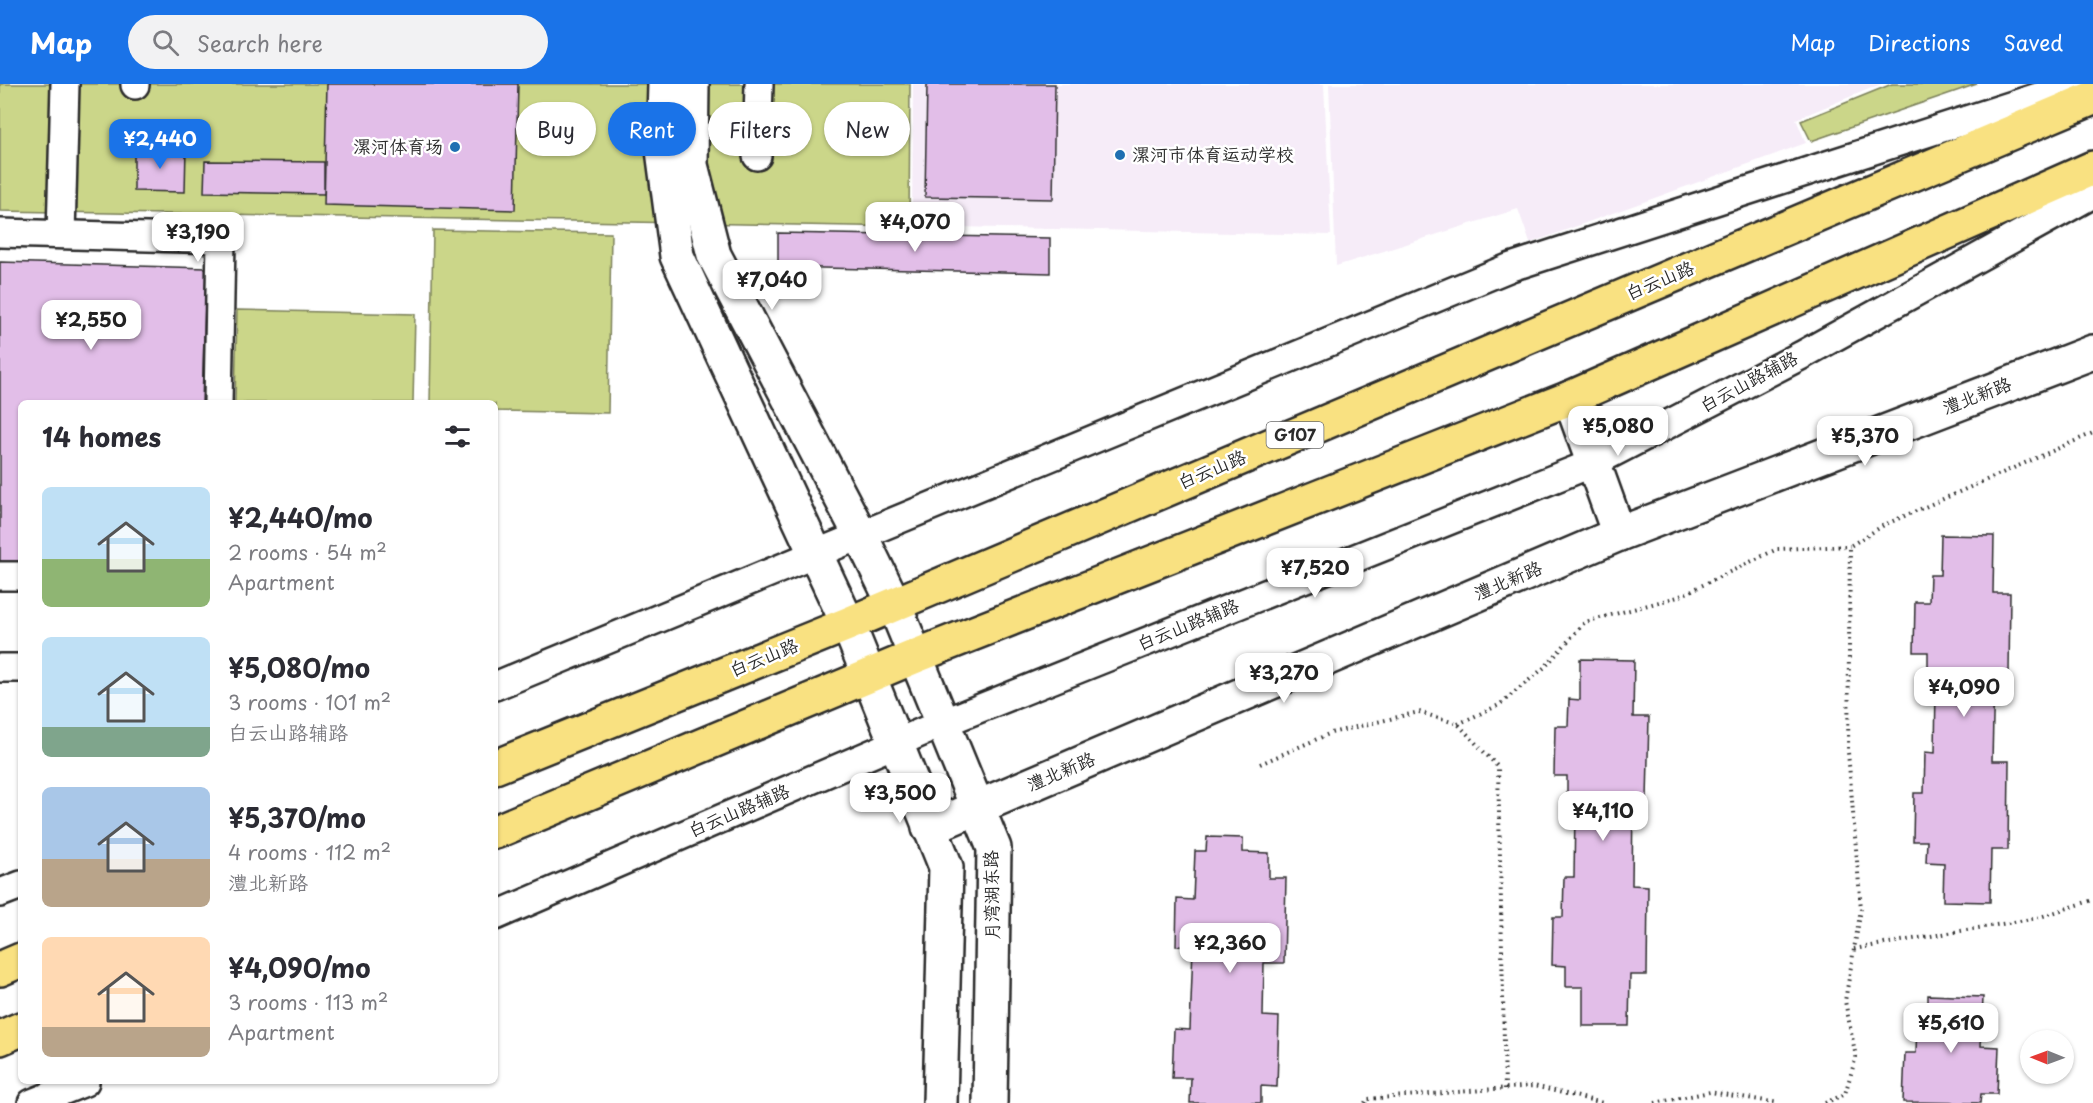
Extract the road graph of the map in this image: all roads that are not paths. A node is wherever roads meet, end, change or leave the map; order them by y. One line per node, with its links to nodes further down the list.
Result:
1 (65, 84): 11 (street)
2 (665, 84): 18 (street)
3 (692, 84): 16 (street, 月湾湖东路)
4 (759, 84): 7 (street)
5 (2078, 84): 16 (street)
6 (2093, 98): 21 (highway, 白云山路 / G107)
7 (758, 102)
8 (2093, 168): 13 (highway)
9 (2093, 194): 15 (street, 白云山路辅路)
10 (0, 232): 11 (street)
11 (61, 234): 14 (street)
12 (2093, 352): 17 (street, 澧北新路)
13 (1570, 398): 15 (street); 23 (highway)
14 (218, 400)
15 (1593, 463): 17 (street); 28 (street, 白云山路辅路)
16 (860, 534): 18 (street); 21 (street, 月湾湖东路)
17 (1619, 534): 31 (street, 澧北新路)
18 (816, 553): 22 (street); 27 (street)
19 (0, 576): 20 (street)
20 (18, 576)
21 (894, 604): 22 (highway, 白云山路 / G107); 23 (street, 月湾湖东路)
22 (848, 624): 26 (street); 30 (highway, 白云山路 / G107)
23 (916, 656): 26 (highway); 28 (street, 月湾湖东路)
24 (0, 668): 25 (street)
25 (18, 668)
26 (868, 676): 29 (street); 33 (highway)
27 (498, 685)
28 (943, 723): 29 (street, 白云山路辅路); 31 (street, 月湾湖东路)
29 (895, 744): 32 (street); 36 (street, 白云山路辅路)
30 (498, 766)
31 (977, 807): 32 (street, 澧北新路); 44 (street, 月湾湖东路)
32 (929, 828): 43 (street)
33 (498, 831)
34 (18, 886): 35 (street)
35 (0, 893)
36 (498, 915)
37 (18, 961): 38 (highway)
38 (0, 969)
39 (18, 1030): 40 (highway)
40 (0, 1038)
41 (80, 1084): 42 (street)
42 (32, 1103)
43 (940, 1103)
44 (990, 1103)

